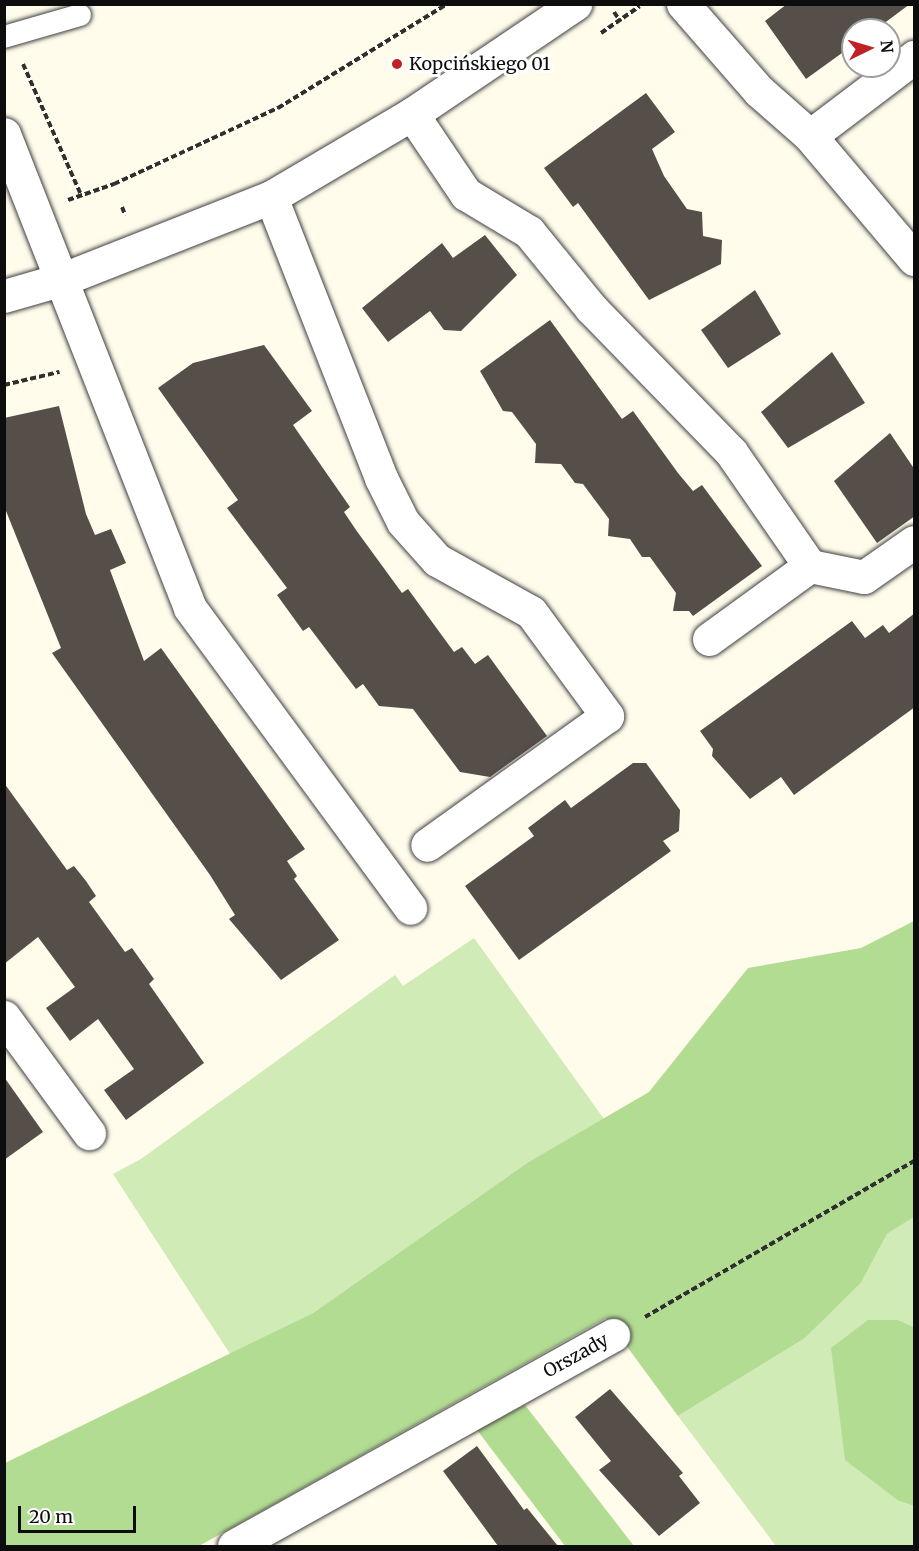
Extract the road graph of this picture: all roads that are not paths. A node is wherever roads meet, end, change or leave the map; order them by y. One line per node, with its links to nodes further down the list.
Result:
1 (574, 4): 6 (street)
2 (683, 4): 8 (street)
3 (80, 15): 4 (lane)
4 (9, 36)
5 (915, 57): 8 (street)
6 (412, 114): 9 (street); 14 (street)
7 (4, 134): 11 (street)
8 (810, 136): 10 (street)
9 (271, 196): 11 (street); 16 (street)
10 (915, 259)
11 (63, 279): 12 (street); 17 (street)
12 (4, 296)
13 (915, 542): 14 (street)
14 (810, 566): 15 (street)
15 (709, 639)
16 (427, 845)
17 (410, 908)
18 (4, 1017): 19 (street)
19 (89, 1133)
20 (613, 1335): 21 (street, Orszady)
21 (234, 1546)

